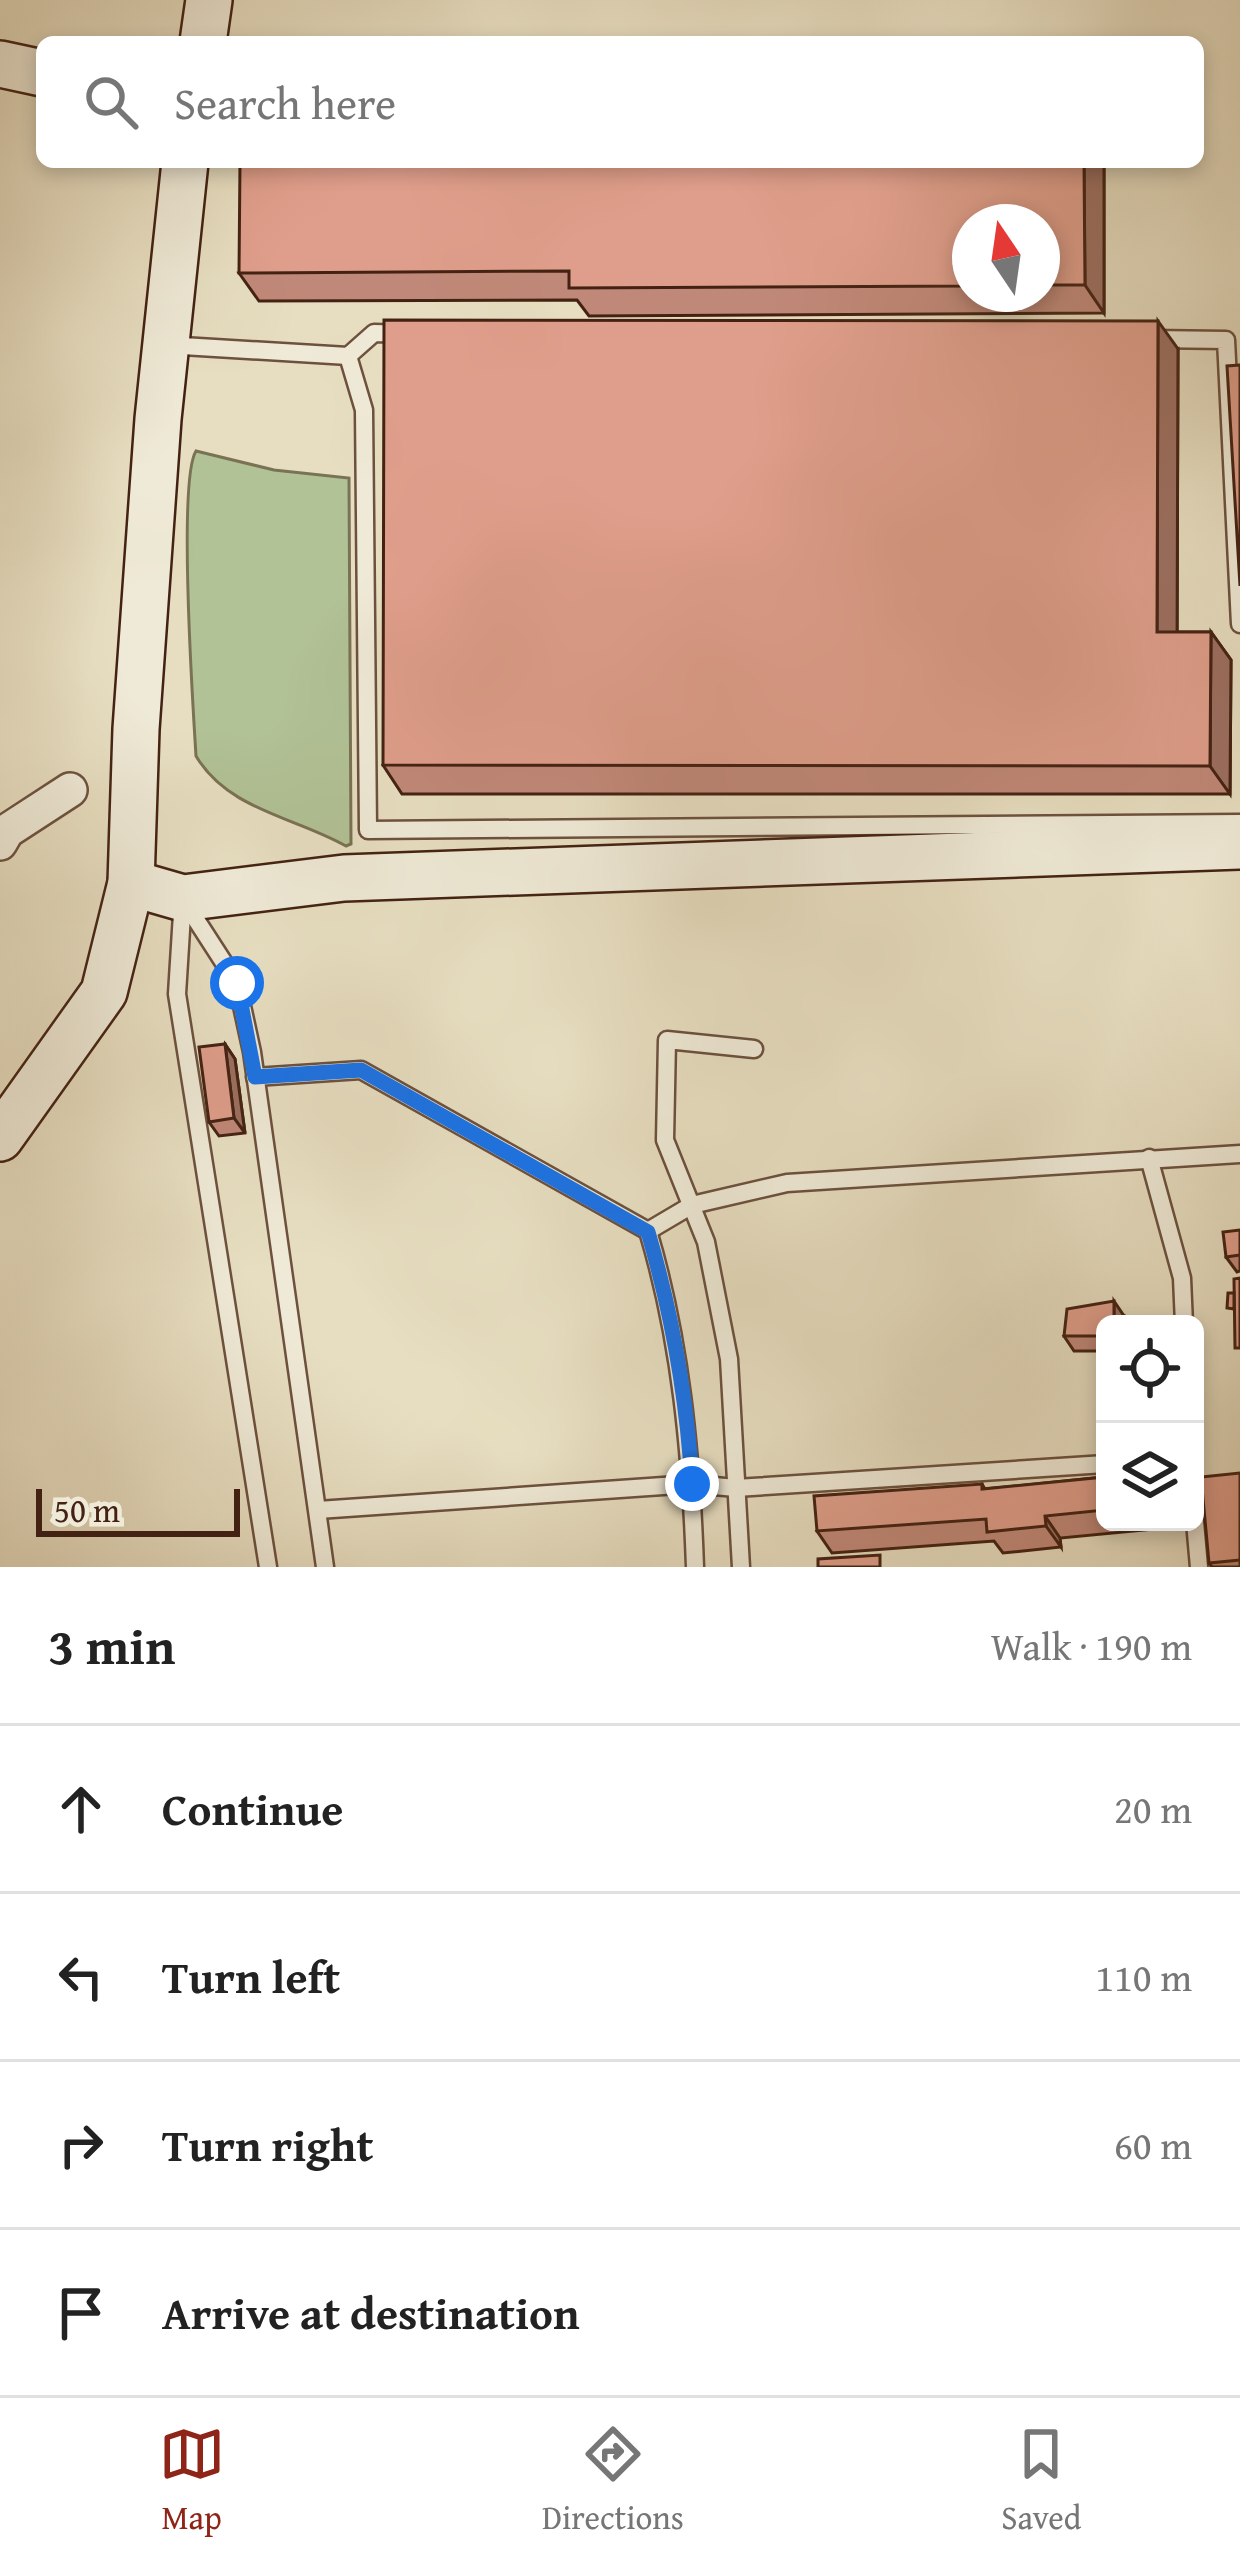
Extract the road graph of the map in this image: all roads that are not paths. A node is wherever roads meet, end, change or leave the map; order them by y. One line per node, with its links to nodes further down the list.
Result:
1 (209, 0): 2 (street)
2 (204, 36)
3 (0, 64): 4 (street)
4 (36, 73)
5 (184, 168): 8 (street)
6 (421, 334): 9 (lane)
7 (1131, 339): 10 (lane)
8 (165, 345): 9 (lane); 16 (street)
9 (348, 356): 13 (lane)
10 (1233, 371): 11 (lane)
11 (1240, 624)
12 (70, 790): 14 (street)
13 (1240, 823)
14 (0, 843)
15 (1240, 846): 17 (street)
16 (131, 883): 17 (street); 20 (street)
17 (183, 898): 19 (lane); 31 (lane)
18 (754, 1049): 23 (lane)
19 (255, 1077): 24 (lane); 29 (lane)
20 (0, 1138)
21 (1240, 1154): 22 (lane)
22 (1149, 1158): 23 (lane); 25 (lane)
23 (692, 1205): 24 (lane); 28 (lane)
24 (648, 1232): 27 (lane)
25 (1184, 1315)
26 (1096, 1465): 28 (lane)
27 (692, 1484): 28 (lane); 29 (lane); 33 (lane)
28 (736, 1488): 34 (lane)
29 (319, 1510): 32 (lane)
30 (1196, 1531): 35 (lane)
31 (268, 1567)
32 (325, 1567)
33 (695, 1567)
34 (741, 1567)
35 (1199, 1567)

